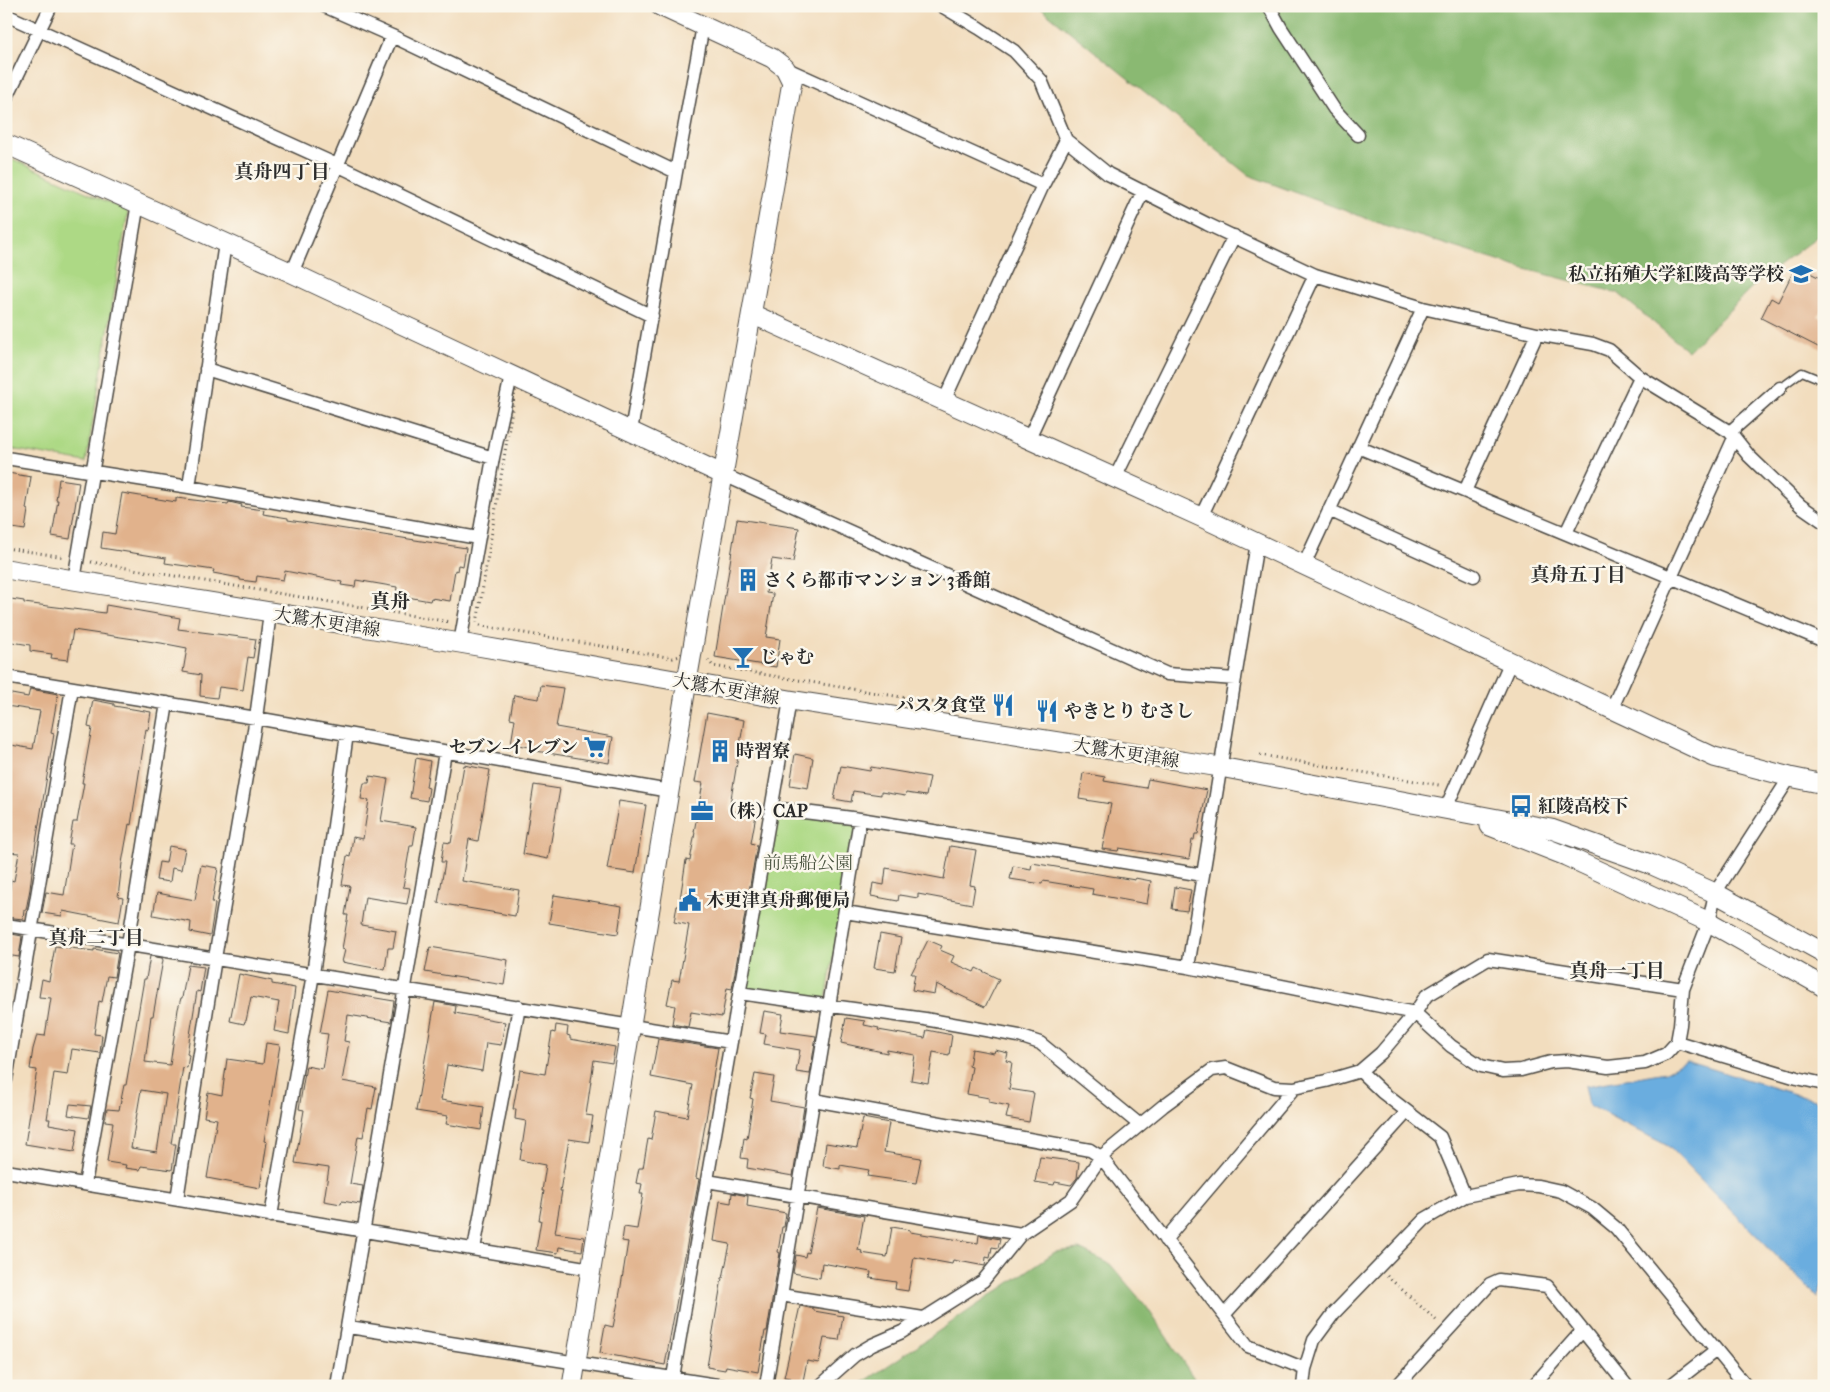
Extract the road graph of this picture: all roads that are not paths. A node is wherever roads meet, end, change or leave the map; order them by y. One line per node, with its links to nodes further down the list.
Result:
1 (51, 6): 8 (street)
2 (324, 6): 9 (street)
3 (660, 6): 7 (street)
4 (942, 6): 13 (street)
5 (1269, 6): 12 (street)
6 (6, 15): 8 (street)
7 (703, 26): 10 (street); 16 (street)
8 (39, 30): 11 (street); 15 (street)
9 (392, 36): 15 (street); 16 (street)
10 (785, 68): 17 (street); 25 (street)
11 (6, 99)
12 (1358, 135)
13 (1066, 140): 17 (street); 18 (street)
14 (6, 144): 19 (street)
15 (337, 165): 22 (street); 26 (street)
16 (676, 172): 26 (street)
17 (1043, 185): 33 (street)
18 (1143, 191): 20 (street); 36 (street)
19 (138, 203): 21 (street); 40 (street)
20 (1234, 236): 23 (street); 42 (street)
21 (225, 242): 22 (street); 28 (street)
22 (292, 273): 29 (street)
23 (1315, 275): 24 (street); 46 (street)
24 (1422, 308): 27 (street); 37 (street)
25 (752, 314): 33 (street); 41 (street)
26 (652, 316): 34 (street)
27 (1537, 334): 30 (street); 44 (street)
28 (206, 369): 39 (street); 43 (street)
29 (511, 376): 34 (street); 39 (street)
30 (1640, 377): 35 (street); 48 (street)
31 (1824, 381): 32 (lane)
32 (1780, 388): 35 (street)
33 (944, 401): 36 (street)
34 (631, 431): 41 (street)
35 (1732, 435): 47 (street); 54 (street)
36 (1029, 438): 42 (street)
37 (1358, 447): 44 (street); 45 (street)
38 (6, 458): 40 (street)
39 (493, 458): 49 (street)
40 (92, 473): 43 (street); 55 (street)
41 (724, 475): 61 (street); 62 (street)
42 (1115, 478): 46 (street)
43 (189, 487): 49 (street)
44 (1465, 491): 48 (street)
45 (1329, 510): 51 (street); 53 (street)
46 (1201, 517): 50 (street)
47 (1824, 522)
48 (1566, 533): 54 (street)
49 (478, 538): 58 (street)
50 (1257, 543): 51 (street); 61 (street)
51 (1304, 565): 59 (street)
52 (6, 569): 55 (street, 大鷲木更津線)
53 (1474, 576)
54 (1671, 577): 57 (street); 66 (street)
55 (74, 580): 56 (street, 大鷲木更津線)
56 (270, 612): 58 (street, 大鷲木更津線); 67 (street)
57 (1824, 641)
58 (460, 643): 62 (street, 大鷲木更津線)
59 (1512, 661): 66 (street); 75 (street)
60 (6, 677): 63 (street)
61 (1234, 679): 70 (street)
62 (686, 681): 64 (street, 大鷲木更津線); 73 (street)
63 (72, 688): 65 (street); 82 (street)
64 (790, 700): 70 (street, 大鷲木更津線); 74 (street)
65 (167, 703): 67 (street); 83 (street)
66 (1612, 708): 71 (street)
67 (256, 718): 68 (street); 85 (street)
68 (347, 734): 69 (street); 87 (street)
69 (445, 752): 73 (street); 89 (street)
70 (1220, 768): 75 (street, 大鷲木更津線); 77 (street)
71 (1790, 777): 72 (street); 78 (street)
72 (1824, 784)
73 (669, 791): 95 (street)
74 (772, 808): 76 (street); 91 (street)
75 (1446, 808): 78 (street); 80 (street)
76 (860, 819): 77 (street); 79 (street)
77 (1203, 875): 86 (street)
78 (1715, 893): 80 (street); 84 (street)
79 (845, 912): 86 (street); 92 (street)
80 (1709, 922): 88 (street); 90 (street)
81 (6, 925): 82 (street)
82 (32, 929): 83 (street); 99 (street)
83 (128, 944): 85 (street); 108 (street)
84 (1824, 953)
85 (215, 958): 87 (street); 111 (street)
86 (1188, 967): 94 (street)
87 (313, 974): 89 (street); 112 (street)
88 (1824, 987)
89 (406, 989): 93 (street); 113 (street)
90 (1683, 989): 94 (street); 97 (street)
91 (740, 993): 92 (street); 96 (street)
92 (830, 1005): 102 (street); 104 (street)
93 (519, 1007): 95 (street); 116 (street)
94 (1415, 1013): 97 (street); 98 (street)
95 (631, 1025): 96 (street); 117 (street)
96 (731, 1042): 107 (street)
97 (1677, 1042): 100 (street)
98 (1360, 1071): 101 (street); 103 (street)
99 (6, 1080)
100 (1824, 1084)
101 (1294, 1088): 104 (street); 115 (street)
102 (814, 1100): 105 (street); 109 (street)
103 (1407, 1112): 110 (street); 119 (street)
104 (1140, 1125): 105 (street)
105 (1101, 1157): 114 (street); 115 (street)
106 (6, 1171): 108 (street)
107 (707, 1181): 109 (street); 126 (street)
108 (85, 1184): 111 (street)
109 (798, 1196): 114 (street); 118 (street)
110 (1465, 1196): 123 (street); 125 (street)
111 (177, 1199): 112 (street)
112 (271, 1216): 113 (street)
113 (363, 1231): 116 (street); 121 (street)
114 (1021, 1234): 120 (street)
115 (1165, 1240): 119 (street)
116 (474, 1249): 117 (street)
117 (591, 1269): 124 (street)
118 (781, 1295): 120 (street); 130 (street)
119 (1224, 1315): 125 (street)
120 (924, 1318): 131 (street)
121 (348, 1327): 124 (street); 127 (street)
122 (1582, 1331): 133 (street); 134 (street); 135 (street)
123 (1716, 1350): 136 (street); 137 (street)
124 (576, 1362): 126 (street); 128 (street)
125 (1306, 1369): 132 (street)
126 (673, 1376): 129 (street)
127 (337, 1386)
128 (572, 1386)
129 (723, 1386)
130 (766, 1386)
131 (820, 1386)
132 (1303, 1386)
133 (1397, 1386)
134 (1533, 1386)
135 (1627, 1386)
136 (1670, 1386)
137 (1746, 1386)

